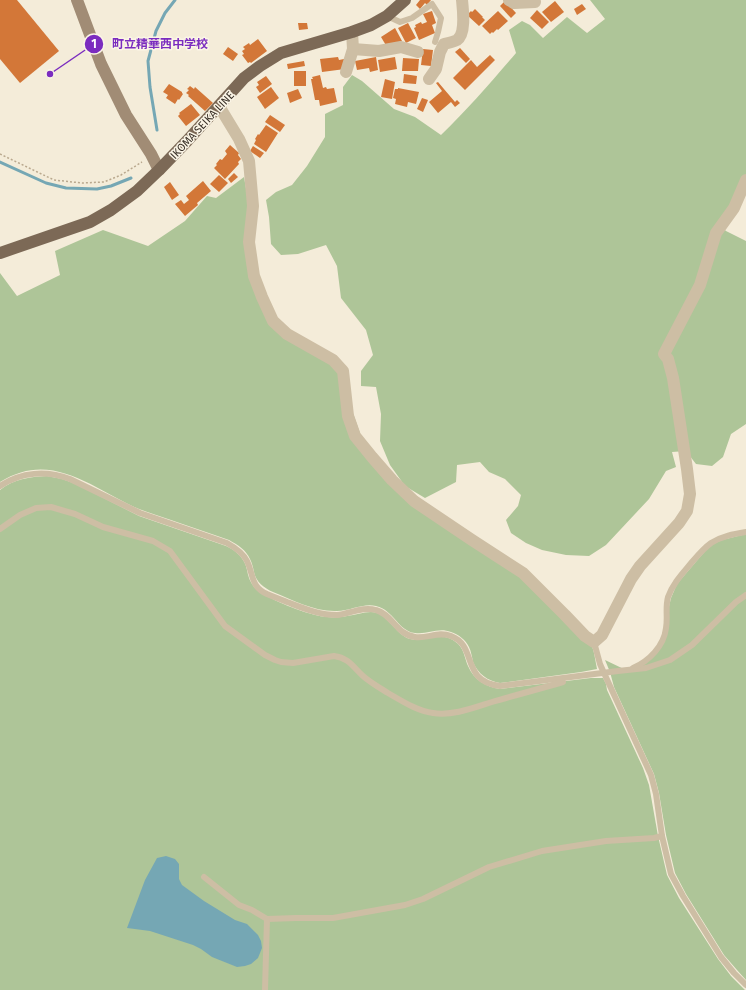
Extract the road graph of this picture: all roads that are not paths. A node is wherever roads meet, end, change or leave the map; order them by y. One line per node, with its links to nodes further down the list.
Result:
1 (77, 0): 14 (street)
2 (405, 0): 6 (main road, IKOMA SEIKA LINE)
3 (462, 0): 12 (street)
4 (509, 0): 5 (street)
5 (535, 2)
6 (387, 16): 7 (main road, IKOMA SEIKA LINE); 8 (lane)
7 (352, 32): 9 (street); 13 (main road, IKOMA SEIKA LINE)
8 (435, 42)
9 (353, 49): 10 (street); 11 (street)
10 (418, 52)
11 (346, 72)
12 (429, 78)
13 (219, 106): 14 (main road, IKOMA SEIKA LINE); 21 (street)
14 (159, 170): 16 (main road, IKOMA SEIKA LINE)
15 (746, 180): 21 (street)
16 (0, 253)
17 (0, 486): 24 (lane)
18 (0, 529): 24 (lane)
19 (746, 532): 22 (lane)
20 (746, 595): 22 (lane)
21 (594, 642): 23 (lane)
22 (630, 670): 23 (lane)
23 (604, 673): 24 (lane); 25 (lane)
24 (581, 676)
25 (662, 836): 27 (lane); 28 (lane)
26 (204, 876): 27 (lane)
27 (267, 919): 29 (lane)
28 (746, 985)
29 (265, 990)

